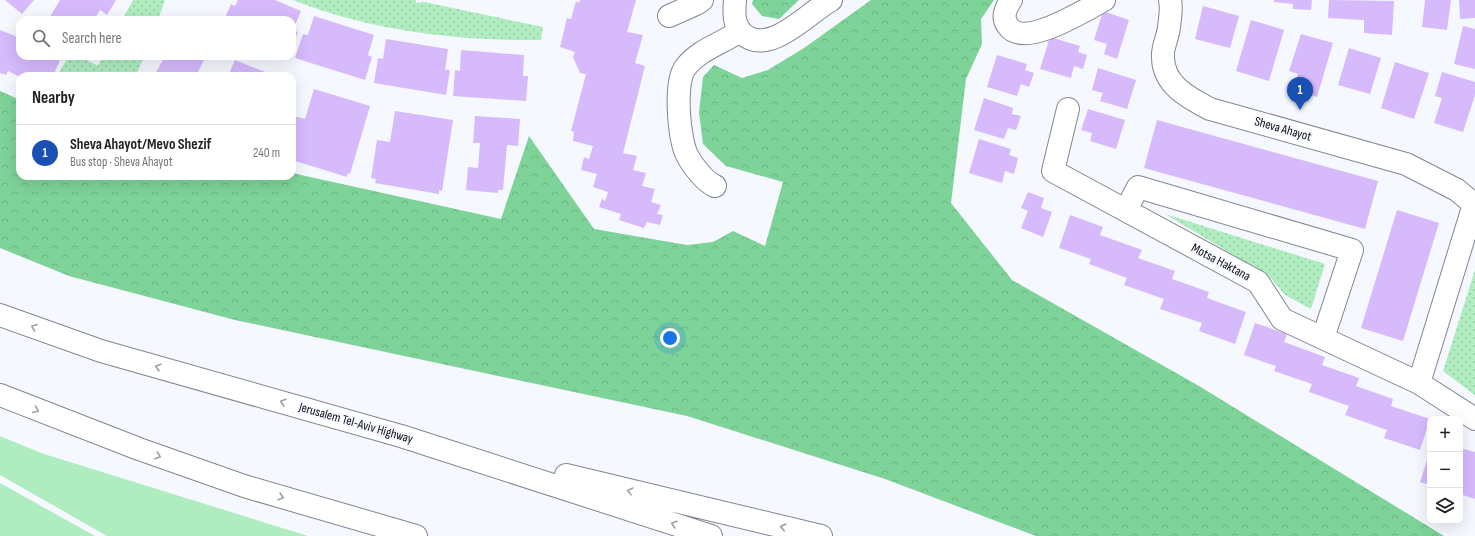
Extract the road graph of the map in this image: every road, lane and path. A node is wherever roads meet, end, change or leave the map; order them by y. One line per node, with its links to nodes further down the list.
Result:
1 (702, 0): 7 (main road)
2 (735, 0): 8 (main road)
3 (831, 0): 8 (main road)
4 (1011, 0): 5 (main road)
5 (1104, 0)
6 (1170, 0): 11 (main road, Sheva Ahayot)
7 (669, 16)
8 (740, 31): 10 (main road)
9 (1068, 109): 12 (main road, Motsa Haktana)
10 (715, 186)
11 (1475, 203): 15 (main road)
12 (1126, 210): 14 (main road, Motsa Haktana); 14 (main road)
13 (0, 315): 18 (main road, Jerusalem Tel-Aviv Highway, one-way to 13)
14 (1323, 338): 15 (main road, Motsa Haktana)
15 (1419, 383): 17 (main road, Motsa Haktana)
16 (0, 395): 19 (main road, one-way to 19)
17 (1475, 419)
18 (401, 436): 20 (main road, Jerusalem Tel-Aviv Highway, one-way to 18); 21 (main road, one-way to 18)
19 (416, 536)
20 (711, 536)
21 (821, 536)

